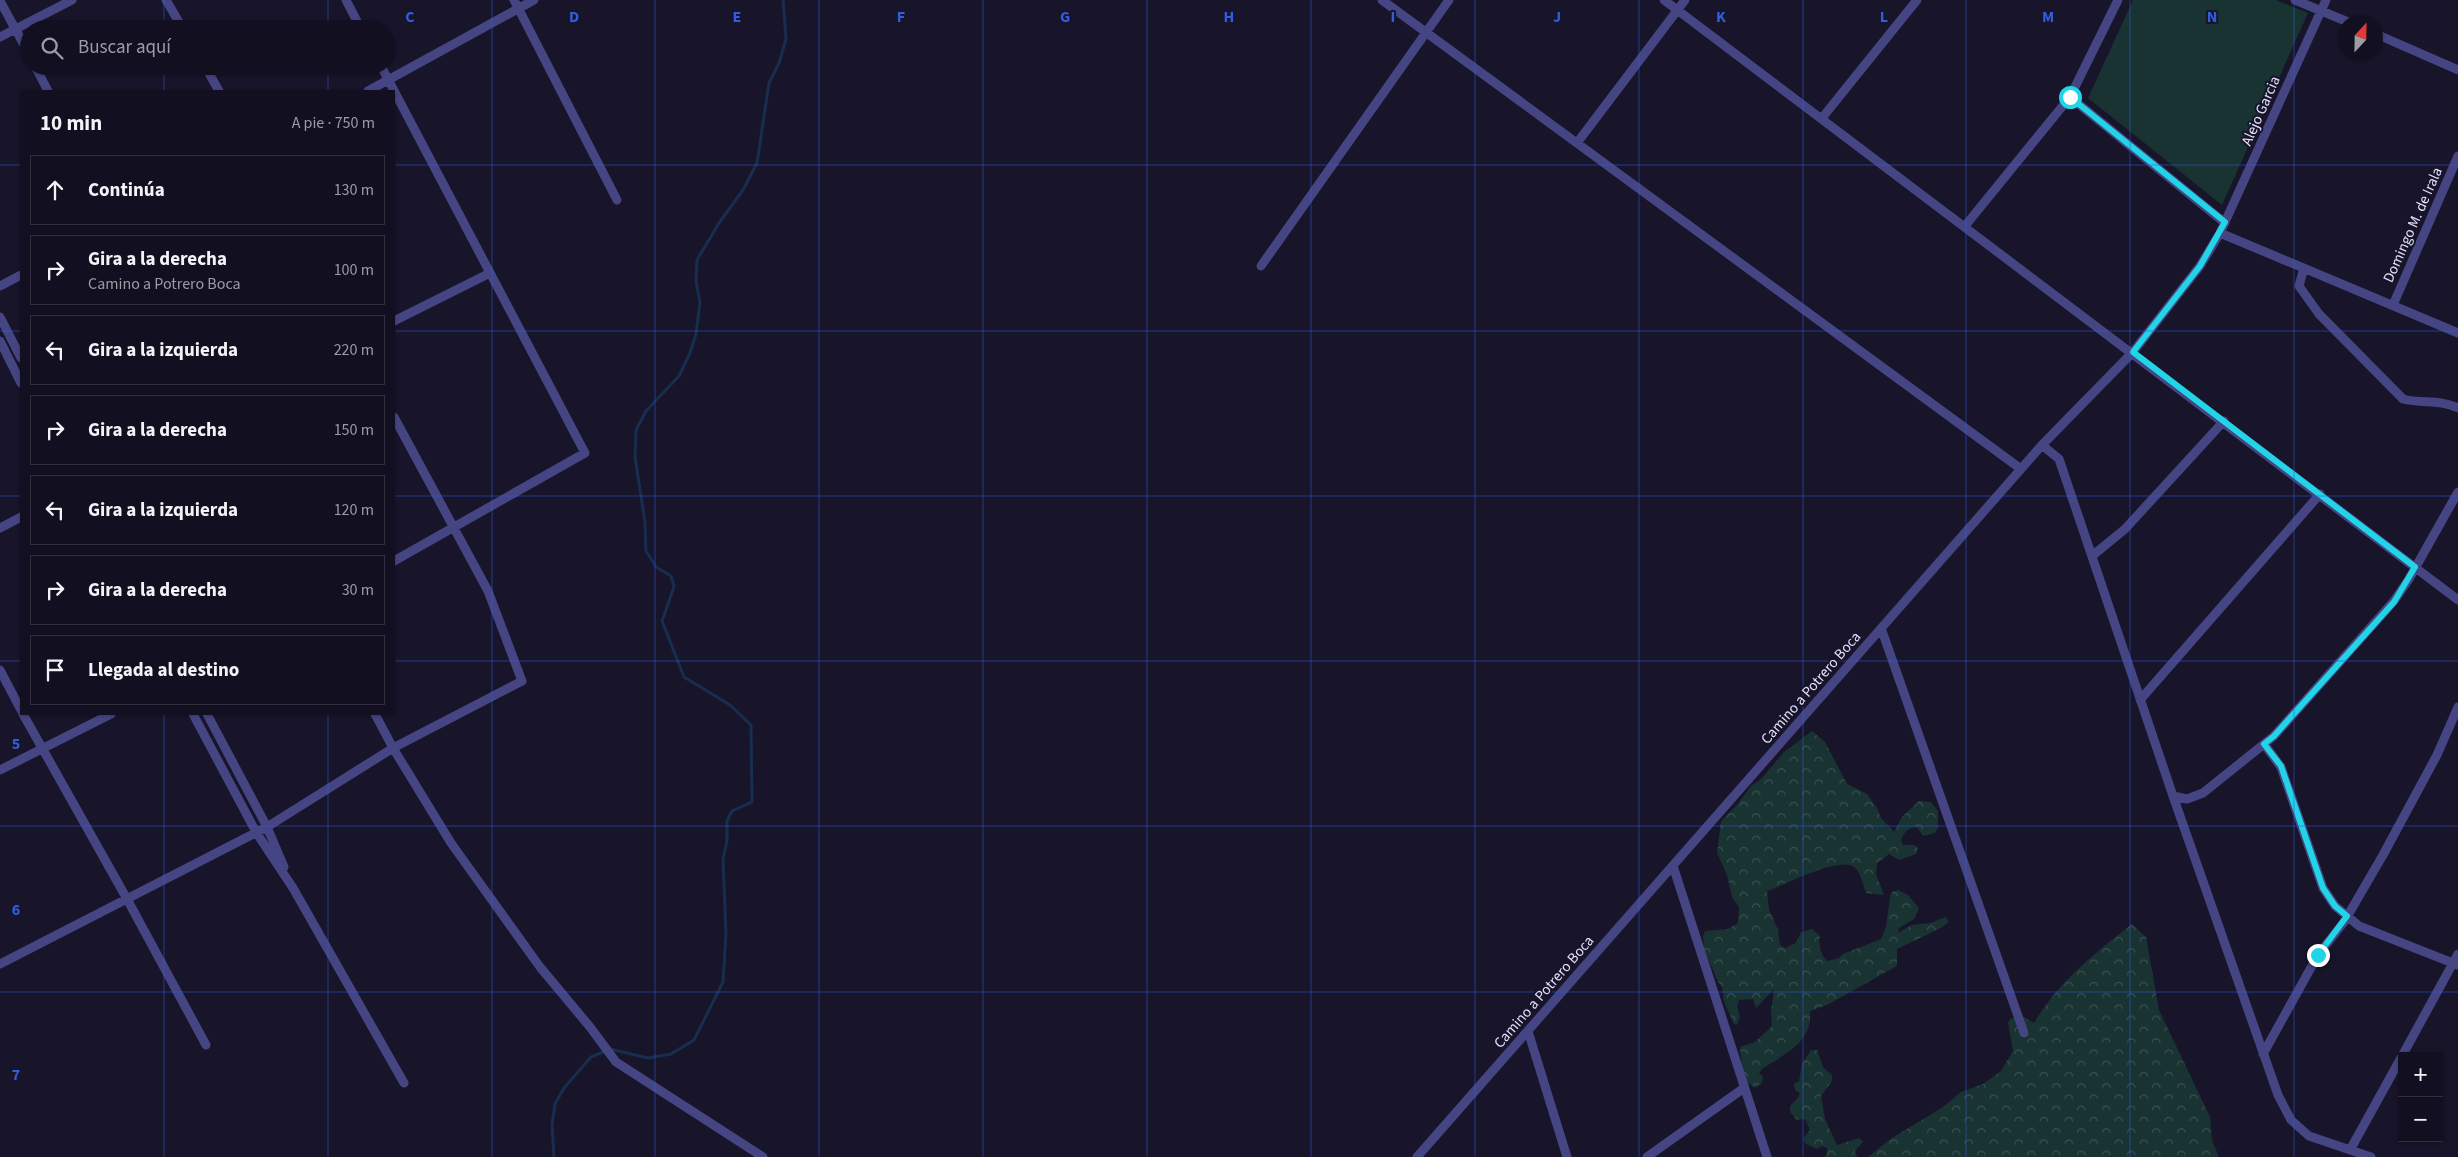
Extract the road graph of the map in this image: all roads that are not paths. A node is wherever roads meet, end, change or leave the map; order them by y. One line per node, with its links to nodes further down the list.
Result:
1 (72, 0): 19 (street)
2 (166, 0): 20 (street)
3 (346, 0): 21 (street)
4 (514, 0): 15 (street)
5 (534, 0): 15 (street)
6 (1382, 0): 24 (street)
7 (1449, 0): 24 (street)
8 (1664, 0): 16 (street)
9 (1685, 0): 16 (street)
10 (1917, 0): 39 (street)
11 (2118, 0): 38 (street)
12 (2295, 0): 17 (street)
13 (2326, 0): 17 (street, Alejo Garcia)
14 (0, 1): 23 (street)
15 (518, 9): 32 (street); 42 (street)
16 (1677, 9): 39 (street); 40 (street)
17 (2322, 11): 18 (street); 43 (street, Alejo Garcia)
18 (2338, 18)
19 (33, 20)
20 (178, 20)
21 (356, 20)
22 (20, 26): 23 (street)
23 (15, 29): 25 (street); 27 (street)
24 (1426, 31): 40 (street); 46 (street)
25 (0, 37)
26 (2383, 37): 28 (street)
27 (20, 38)
28 (2458, 70)
29 (40, 75): 33 (street)
30 (210, 75): 34 (street)
31 (386, 75): 32 (street)
32 (388, 80): 35 (street); 36 (street)
33 (47, 90)
34 (218, 90)
35 (370, 90)
36 (393, 90)
37 (395, 93): 48 (street)
38 (2070, 97): 43 (street); 44 (street)
39 (1822, 118): 44 (street)
40 (1577, 143): 63 (street)
41 (2458, 156): 51 (street, Domingo M. de Irala)
42 (617, 200)
43 (2225, 222): 45 (street, Alejo Garcia)
44 (1966, 226): 56 (street)
45 (2220, 233): 47 (street); 56 (street, Camino a Potrero Boca)
46 (1261, 266)
47 (2304, 268): 51 (street); 59 (street)
48 (490, 273): 53 (street); 68 (street)
49 (20, 276): 50 (street)
50 (0, 286)
51 (2393, 305): 54 (street)
52 (0, 317): 57 (street)
53 (395, 320)
54 (2458, 333)
55 (0, 342): 58 (street)
56 (2133, 352): 61 (street); 62 (street, Camino a Potrero Boca)
57 (20, 356)
58 (20, 381)
59 (2458, 408)
60 (395, 419): 68 (street)
61 (2224, 421): 65 (street); 69 (street)
62 (2042, 445): 63 (street, Camino a Potrero Boca); 69 (street)
63 (2021, 469): 73 (street, Camino a Potrero Boca)
64 (2458, 492): 71 (street)
65 (2320, 494): 71 (street); 75 (street)
66 (20, 518): 67 (street)
67 (0, 528)
68 (453, 528): 70 (street); 84 (street)
69 (2092, 556): 75 (street)
70 (395, 560)
71 (2415, 567): 72 (street); 83 (street)
72 (2458, 600)
73 (1881, 628): 90 (street, Camino a Potrero Boca); 97 (street)
74 (0, 670): 76 (street)
75 (2140, 700): 87 (street)
76 (20, 708)
77 (2458, 708): 93 (street)
78 (24, 715): 85 (street)
79 (109, 715): 85 (street)
80 (195, 715): 89 (street)
81 (208, 715): 88 (street)
82 (376, 715): 84 (street)
83 (2264, 744): 87 (street); 93 (street)
84 (393, 748): 88 (street); 105 (street)
85 (43, 750): 86 (street); 92 (street)
86 (0, 770)
87 (2173, 796): 100 (street)
88 (267, 827): 89 (street); 91 (street)
89 (256, 832): 91 (street); 92 (street)
90 (1673, 866): 96 (street, Camino a Potrero Boca); 103 (street)
91 (293, 888): 102 (street)
92 (127, 899): 95 (street); 98 (street)
93 (2347, 916): 94 (street); 100 (street)
94 (2456, 961): 99 (street)
95 (0, 964)
96 (1528, 1031): 106 (street, Camino a Potrero Boca); 107 (street)
97 (2024, 1033)
98 (206, 1045)
99 (2404, 1052)
100 (2263, 1054): 104 (street)
101 (2398, 1063): 104 (street)
102 (404, 1083)
103 (1744, 1088): 108 (street); 109 (street)
104 (2350, 1150): 110 (street)
105 (763, 1157)
106 (1417, 1157)
107 (1567, 1157)
108 (1647, 1157)
109 (1766, 1157)
110 (2371, 1157)

